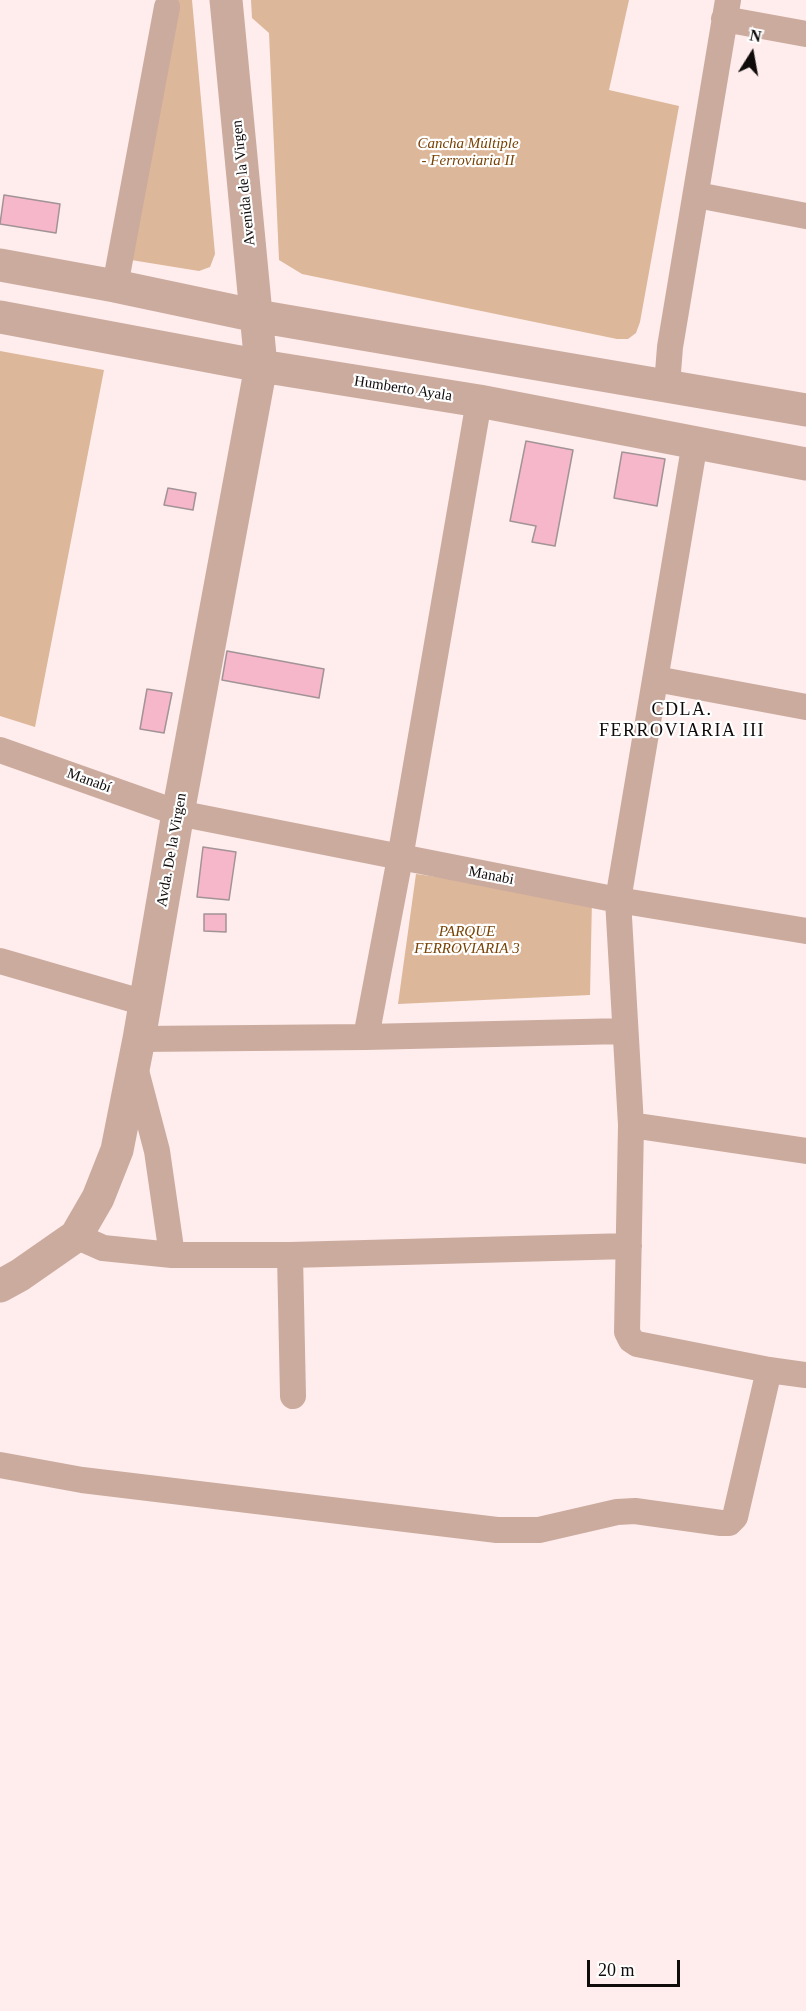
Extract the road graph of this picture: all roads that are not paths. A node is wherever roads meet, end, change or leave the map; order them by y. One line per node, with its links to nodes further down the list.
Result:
1 (226, 0): 9 (street, Avenida de la Virgen)
2 (167, 7): 8 (street)
3 (726, 10): 4 (street); 5 (street)
4 (806, 34)
5 (697, 195): 6 (street); 12 (street)
6 (806, 216)
7 (0, 265): 8 (street)
8 (115, 286): 9 (street)
9 (257, 316): 11 (street, Avenida de la Virgen); 12 (street)
10 (0, 317): 11 (street, Humberto Ayala)
11 (261, 366): 13 (street, Humberto Ayala); 20 (street, Avda. De la Virgen)
12 (667, 385): 14 (street)
13 (478, 401): 15 (street, Humberto Ayala); 21 (street)
14 (806, 410)
15 (695, 442): 16 (street, Humberto Ayala); 17 (street)
16 (806, 464)
17 (656, 679): 18 (street); 22 (street)
18 (806, 707)
19 (0, 750): 20 (street, Manabí)
20 (178, 813): 21 (street, Manabi); 25 (street, Avda. De la Virgen)
21 (400, 858): 22 (street, Manabi); 27 (street)
22 (618, 900): 23 (street, Manabi); 26 (street)
23 (806, 931)
24 (0, 961): 25 (street)
25 (145, 1003): 28 (street, Avda. De la Virgen)
26 (624, 1031): 27 (street); 29 (street)
27 (366, 1037): 28 (street)
28 (137, 1053): 31 (street, Avda. De la Virgen); 33 (street)
29 (631, 1125): 30 (street); 32 (street)
30 (806, 1151)
31 (76, 1236): 33 (street); 35 (street, Avda. De la Virgen)
32 (629, 1246): 34 (street); 36 (street)
33 (172, 1255): 34 (street)
34 (290, 1255): 38 (street)
35 (0, 1286)
36 (769, 1370): 37 (street); 39 (street)
37 (806, 1375)
38 (293, 1396)
39 (0, 1465)

